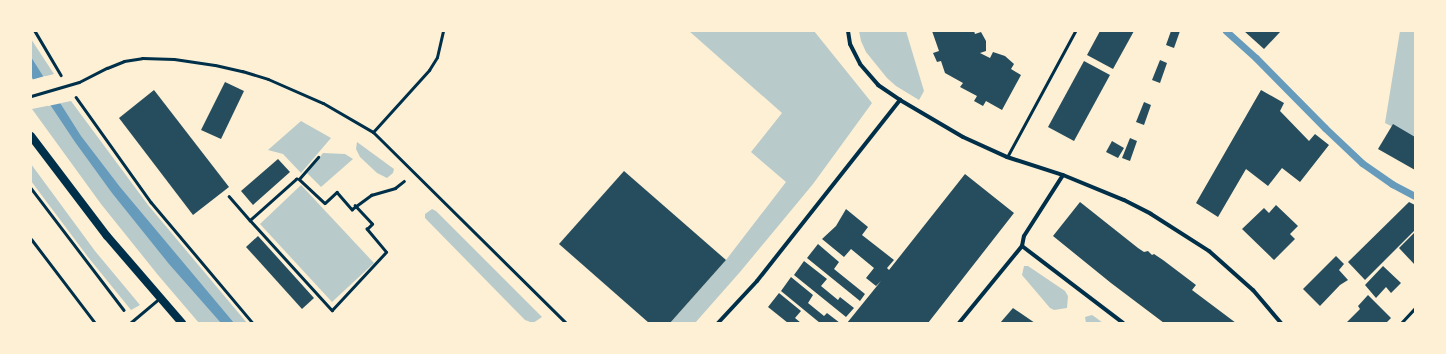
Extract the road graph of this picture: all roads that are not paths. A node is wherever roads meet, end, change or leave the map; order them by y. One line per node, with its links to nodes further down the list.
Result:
1 (443, 31): 6 (lane)
2 (848, 31): 5 (street)
3 (1075, 31): 8 (lane)
4 (31, 96): 6 (lane)
5 (900, 100): 8 (street); 18 (street)
6 (373, 132): 17 (lane)
7 (31, 136): 12 (main road)
8 (1007, 157): 9 (street)
9 (1063, 176): 11 (street); 21 (street)
10 (31, 239): 15 (lane)
11 (1022, 246): 19 (street); 20 (street)
12 (160, 298): 14 (lane); 16 (main road)
13 (1415, 308): 22 (lane)
14 (131, 322)
15 (96, 323)
16 (182, 323)
17 (566, 323)
18 (718, 323)
19 (959, 323)
20 (1122, 323)
21 (1281, 323)
22 (1401, 323)

